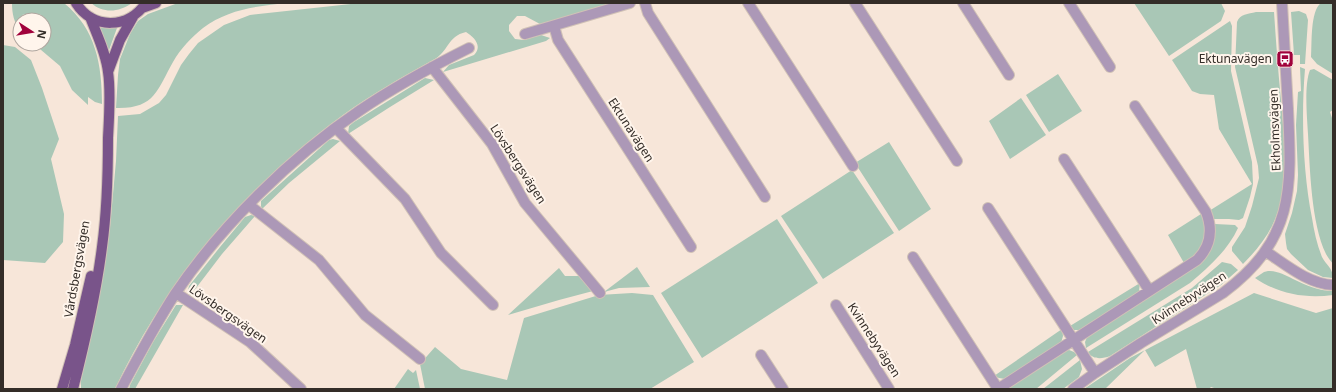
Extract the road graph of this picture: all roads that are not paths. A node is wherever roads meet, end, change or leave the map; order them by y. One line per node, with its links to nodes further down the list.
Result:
1 (156, 3): 10 (main road)
2 (630, 3): 13 (street)
3 (644, 3): 26 (street)
4 (748, 3): 25 (street)
5 (855, 3): 24 (street)
6 (963, 3): 19 (street)
7 (1069, 3): 17 (street)
8 (1282, 3): 30 (street, Ekholmsvägen)
9 (76, 4): 12 (main road)
10 (144, 6): 11 (main road)
11 (133, 16): 12 (main road); 18 (main road, Vårdsbergsvägen)
12 (90, 17): 18 (main road, Vårdsbergsvägen)
13 (554, 26): 14 (street); 29 (street, Ektunavägen)
14 (525, 34)
15 (469, 48): 16 (street, Lövsbergsvägen)
16 (432, 67): 21 (street, Lövsbergsvägen); 35 (street, Lövsbergsvägen)
17 (1110, 67)
18 (108, 72): 22 (main road, Vårdsbergsvägen)
19 (1009, 75)
20 (1135, 106): 33 (street)
21 (336, 128): 27 (street, Lövsbergsvägen); 36 (street)
22 (108, 151): 42 (main road, Vårdsbergsvägen); 43 (main road, Vårdsbergsvägen)
23 (1064, 160): 33 (street)
24 (957, 161)
25 (853, 166)
26 (765, 197)
27 (249, 205): 34 (street, Lövsbergsvägen); 40 (street)
28 (988, 208): 38 (street)
29 (691, 246)
30 (1265, 251): 32 (street); 41 (street, Kvinnebyvägen)
31 (913, 258): 38 (street)
32 (1333, 285)
33 (1149, 290): 38 (street)
34 (176, 293): 44 (street, Lövsbergsvägen); 45 (street, Lövsbergsvägen)
35 (600, 293)
36 (493, 305)
37 (836, 306): 47 (street, Kvinnebyvägen)
38 (1074, 340): 41 (street)
39 (761, 355): 46 (street)
40 (420, 359)
41 (1095, 373): 48 (street, Kvinnebyvägen)
42 (62, 389)
43 (73, 389)
44 (121, 389)
45 (301, 389)
46 (783, 389)
47 (889, 389)
48 (1073, 389)

